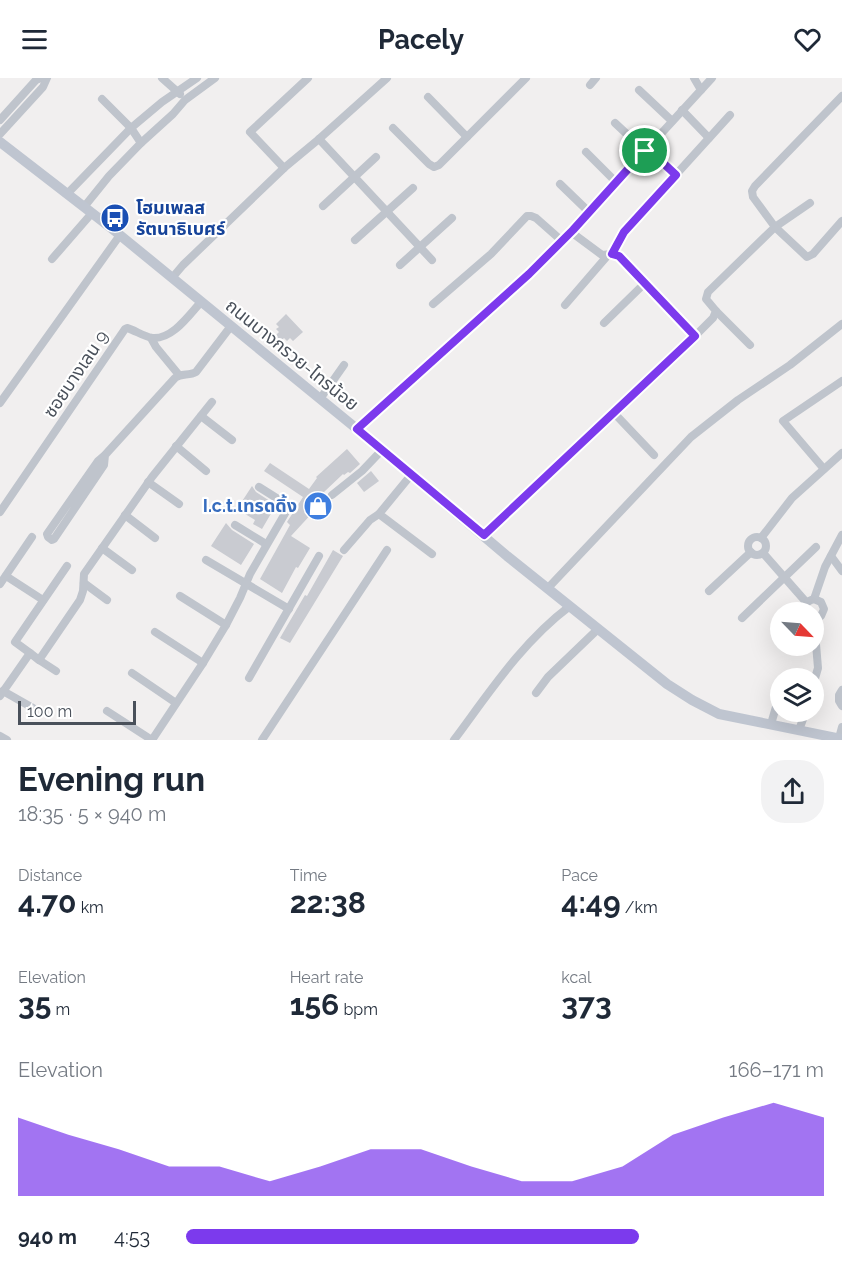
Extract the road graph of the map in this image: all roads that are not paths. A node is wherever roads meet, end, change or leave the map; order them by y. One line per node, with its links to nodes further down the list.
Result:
1 (41, 78): 20 (street)
2 (47, 78): 25 (street)
3 (162, 78): 13 (street)
4 (197, 78): 13 (street)
5 (214, 78): 17 (street)
6 (308, 78): 34 (street)
7 (387, 78): 28 (street)
8 (526, 78): 26 (street)
9 (694, 78): 12 (street)
10 (712, 78): 12 (street)
11 (639, 90): 21 (street)
12 (701, 90): 18 (street)
13 (178, 92): 17 (street); 23 (street)
14 (842, 96): 48 (street)
15 (428, 97): 26 (street)
16 (102, 99): 23 (street)
17 (185, 100): 30 (street)
18 (682, 110): 21 (street); 27 (street)
19 (730, 115): 27 (street)
20 (0, 120)
21 (672, 121): 31 (street)
22 (615, 123): 31 (street)
23 (131, 128): 30 (street); 40 (street)
24 (393, 128): 26 (street)
25 (0, 134)
26 (467, 137)
27 (709, 138): 35 (street)
28 (319, 140): 34 (street); 36 (street)
29 (0, 142): 40 (main road, ถนนบางกรวย-ไทรน้อย)
30 (141, 143): 43 (street)
31 (646, 150): 35 (street); 37 (street)
32 (586, 152): 37 (street)
33 (376, 158): 36 (street)
34 (284, 168): 58 (street)
35 (676, 175): 54 (street)
36 (354, 177): 42 (street); 44 (street)
37 (616, 182): 45 (street)
38 (560, 184): 45 (street)
39 (413, 188): 44 (street)
40 (67, 194): 43 (main road, ถนนบางกรวย-ไทรน้อย)
41 (810, 203): 48 (street)
42 (324, 206)
43 (88, 210): 50 (main road, ถนนบางกรวย-ไทรน้อย); 55 (street)
44 (387, 212): 51 (street); 53 (street)
45 (589, 212): 49 (street)
46 (452, 218): 53 (street)
47 (841, 224): 48 (street)
48 (775, 227): 63 (street)
49 (571, 232): 52 (street); 54 (street)
50 (120, 235): 58 (main road, ถนนบางกรวย-ไทรน้อย); 75 (street)
51 (355, 240)
52 (562, 241): 61 (street); 78 (street)
53 (420, 247): 56 (street); 57 (street)
54 (610, 254): 59 (street); 62 (street)
55 (52, 260)
56 (432, 260)
57 (400, 265)
58 (172, 278): 60 (main road, ถนนบางกรวย-ไทรน้อย)
59 (645, 283): 64 (street); 67 (street)
60 (201, 302): 66 (main road, ถนนบางกรวย-ไทรน้อย); 68 (street)
61 (433, 304)
62 (565, 305)
63 (716, 311): 67 (street); 69 (street)
64 (604, 323)
65 (842, 324): 120 (street)
66 (231, 326): 71 (street); 73 (main road, ถนนบางกรวย-ไทรน้อย)
67 (695, 336): 76 (street)
68 (151, 338): 71 (street); 92 (street, ซอยบางเลน 9)
69 (750, 345)
70 (344, 365): 73 (street)
71 (179, 375): 83 (street)
72 (842, 381): 85 (street)
73 (320, 399): 78 (main road, ถนนบางกรวย-ไทรน้อย)
74 (212, 402): 77 (street)
75 (0, 403)
76 (614, 413): 84 (street); 97 (street)
77 (201, 416): 79 (street); 80 (street)
78 (357, 429): 81 (main road, ถนนบางกรวย-ไทรน้อย)
79 (232, 440)
80 (176, 446): 86 (street); 88 (street)
81 (382, 450): 87 (main road, ถนนบางกรวย-ไทรน้อย); 90 (street)
82 (842, 453): 85 (street)
83 (105, 455): 83 (street)
84 (654, 455)
85 (824, 469): 100 (street)
86 (206, 471)
87 (411, 475): 93 (street); 97 (main road, ถนนบางกรวย-ไทรน้อย)
88 (148, 482): 91 (street); 94 (street)
89 (259, 487): 101 (street)
90 (332, 495)
91 (179, 504)
92 (0, 512)
93 (379, 514): 104 (street); 108 (street)
94 (125, 515): 99 (street); 103 (street)
95 (235, 525): 101 (street)
96 (842, 534): 110 (street)
97 (484, 535): 120 (main road, ถนนบางกรวย-ไทรน้อย)
98 (32, 537): 115 (street)
99 (155, 538)
100 (761, 538): 106 (street); 107 (street)
101 (266, 544): 119 (street)
102 (816, 547): 116 (street)
103 (102, 548): 113 (street); 118 (street)
104 (344, 550)
105 (387, 550): 153 (street)
106 (751, 552): 107 (street); 121 (street)
107 (763, 553): 116 (street)
108 (432, 554)
109 (319, 556): 128 (street)
110 (831, 556): 114 (street); 125 (street)
111 (206, 560): 119 (street)
112 (67, 566): 123 (street)
113 (132, 570)
114 (842, 572)
115 (6, 576): 117 (street); 123 (street)
116 (785, 577): 125 (street); 129 (street)
117 (0, 584)
118 (84, 584): 124 (street); 134 (street)
119 (246, 584): 128 (street); 130 (street)
120 (548, 588): 127 (main road, ถนนบางกรวย-ไทรน้อย)
121 (709, 591)
122 (180, 596): 130 (street)
123 (43, 600): 133 (street)
124 (107, 600)
125 (810, 601): 126 (street)
126 (821, 602)
127 (570, 606): 131 (main road, ถนนบางกรวย-ไทรน้อย); 154 (street)
128 (289, 609): 138 (street)
129 (742, 618)
130 (226, 625): 135 (street)
131 (597, 629): 141 (street); 147 (main road, ถนนบางกรวย-ไทรน้อย)
132 (155, 632): 135 (street)
133 (30, 653): 134 (street); 140 (street)
134 (39, 660): 136 (street)
135 (203, 663): 142 (street)
136 (56, 671)
137 (132, 673): 142 (street)
138 (249, 678)
139 (842, 690): 143 (street)
140 (2, 693): 144 (street)
141 (536, 693)
142 (176, 703): 152 (street)
143 (842, 706)
144 (33, 708)
145 (107, 711): 152 (street)
146 (802, 722): 148 (street)
147 (771, 724): 148 (main road, ถนนบางกรวย-ไทรน้อย)
148 (799, 730): 149 (main road, ถนนบางกรวย-ไทรน้อย)
149 (841, 734)
150 (0, 736): 151 (street)
151 (7, 740)
152 (152, 740)
153 (262, 740)
154 (454, 740)

